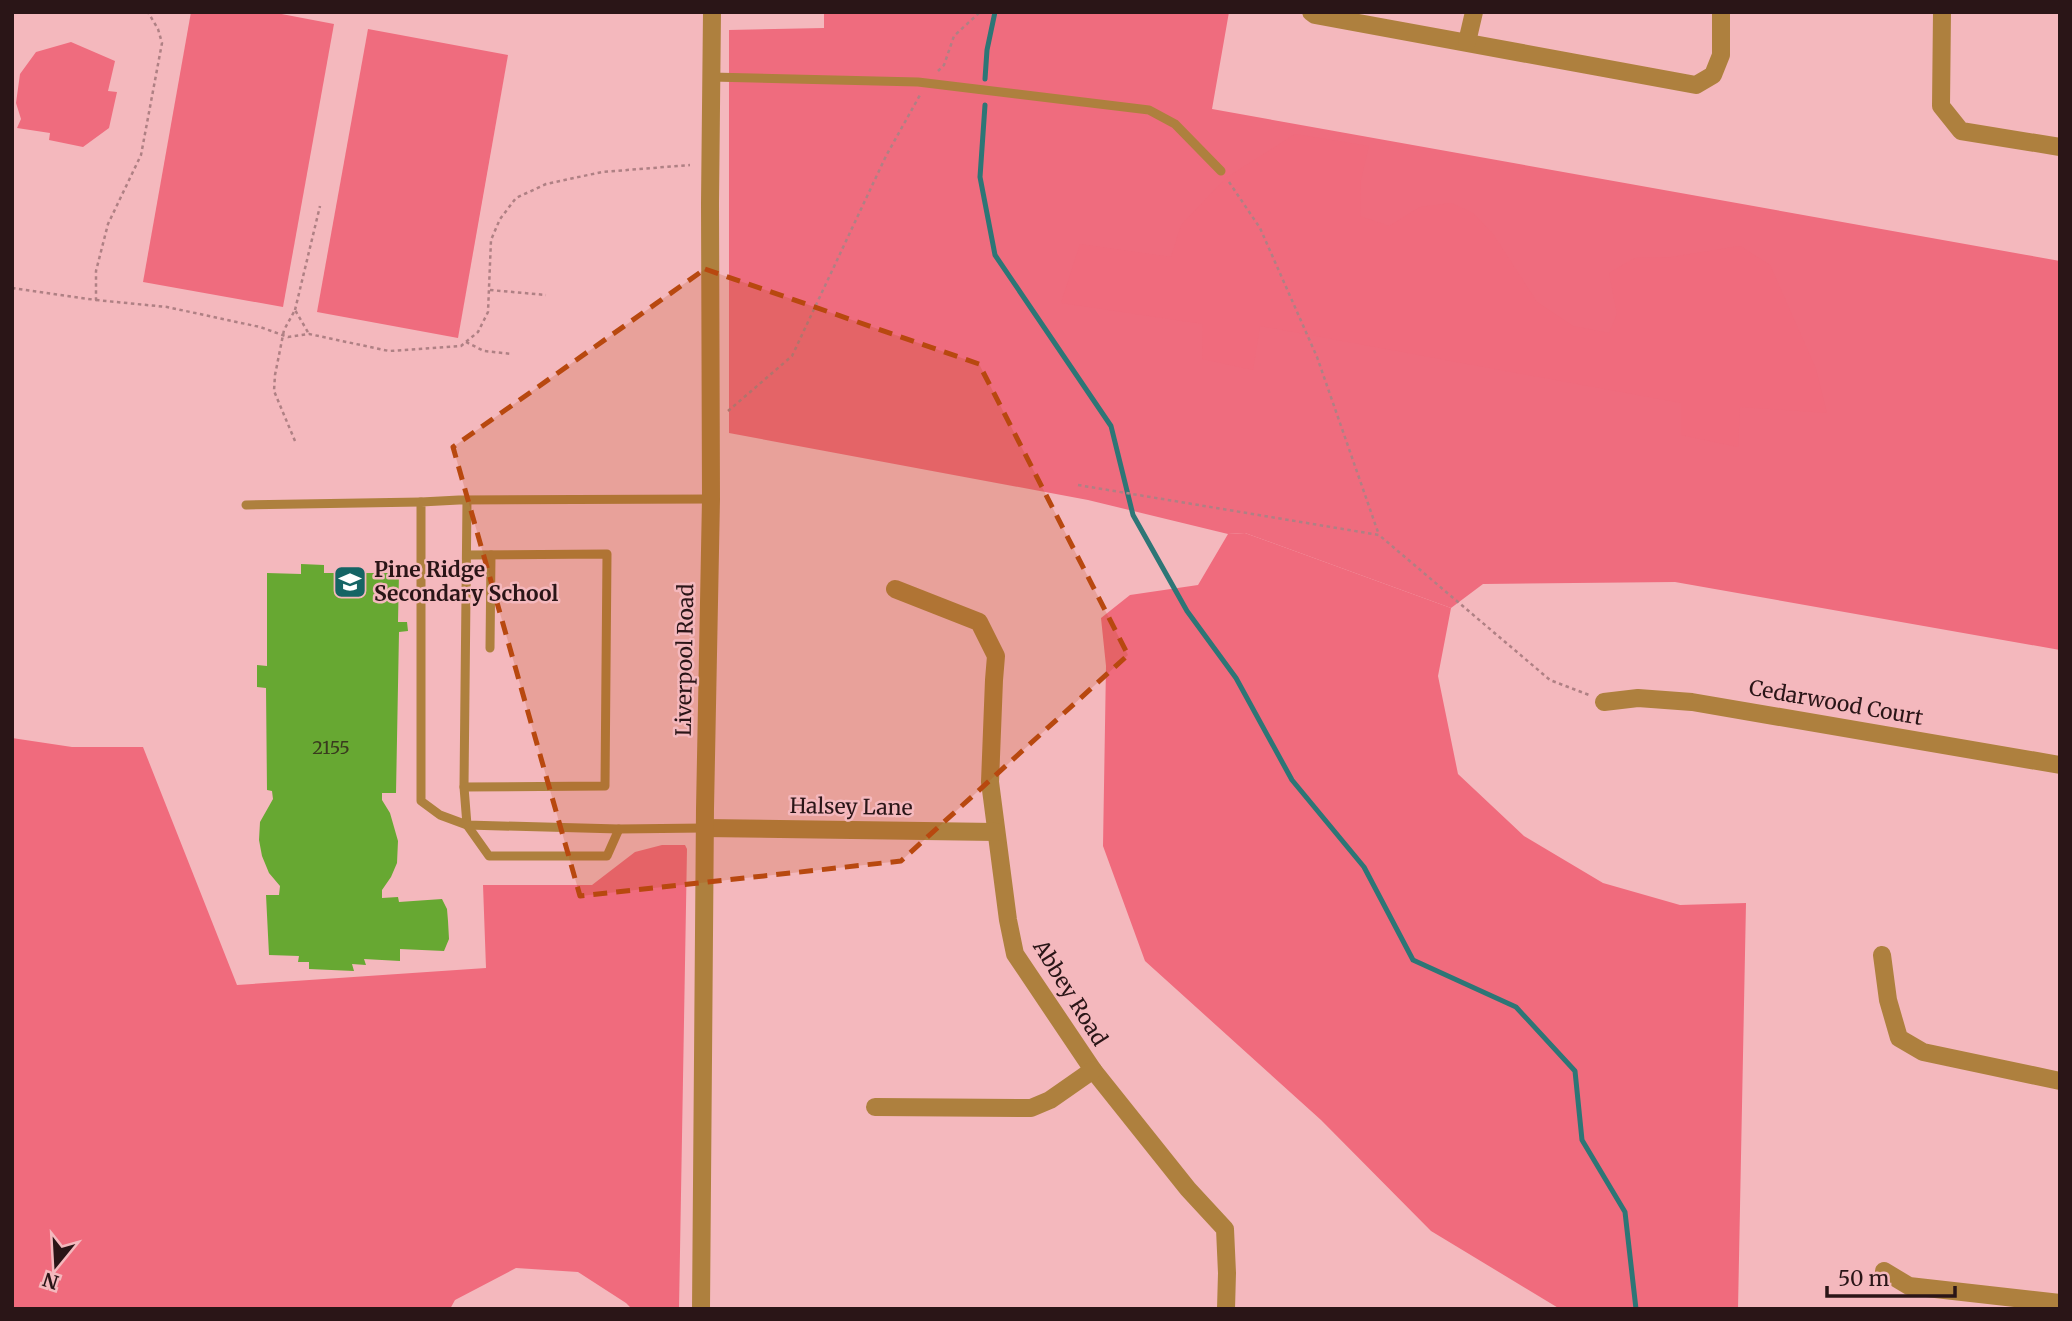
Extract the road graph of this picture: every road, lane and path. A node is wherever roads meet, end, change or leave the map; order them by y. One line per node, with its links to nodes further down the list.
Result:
1 (148, 12): 18 (path)
2 (712, 12): 9 (street, Liverpool Road)
3 (979, 12): 10 (path)
4 (1311, 12): 8 (street)
5 (1474, 12): 8 (street)
6 (1721, 12): 8 (street)
7 (1942, 12): 11 (street)
8 (1467, 42)
9 (711, 77): 10 (lane); 27 (street, Liverpool Road)
10 (926, 83): 13 (lane); 24 (path)
11 (2060, 148)
12 (690, 165): 16 (path)
13 (1221, 171): 31 (path)
14 (320, 206): 19 (path)
15 (12, 288): 18 (path)
16 (489, 290): 17 (path); 22 (path)
17 (547, 295)
18 (96, 300): 21 (path)
19 (295, 310): 20 (path); 21 (path)
20 (309, 334): 21 (path); 22 (path)
21 (283, 336): 25 (path)
22 (466, 342): 23 (path)
23 (512, 354)
24 (727, 412)
25 (295, 441)
26 (1078, 485): 31 (path)
27 (710, 499): 28 (lane); 40 (street, Liverpool Road)
28 (467, 500): 29 (lane); 32 (lane)
29 (421, 502): 30 (lane); 39 (lane)
30 (246, 505)
31 (1379, 535): 36 (path)
32 (467, 555): 33 (lane); 38 (lane)
33 (491, 555): 35 (lane); 38 (lane)
34 (895, 589): 42 (street, Abbey Road)
35 (490, 648)
36 (1604, 702): 37 (street, Cedarwood Court)
37 (2060, 765)
38 (464, 787): 39 (lane)
39 (467, 825): 41 (lane); 41 (lane)
40 (704, 828): 41 (lane); 42 (street, Halsey Lane); 49 (street, Liverpool Road)
41 (619, 829)
42 (996, 832): 44 (street, Abbey Road)
43 (1882, 955): 45 (street)
44 (1093, 1070): 46 (street); 50 (street, Abbey Road)
45 (2060, 1082)
46 (875, 1107)
47 (1884, 1271): 48 (street)
48 (2060, 1303)
49 (701, 1309)
50 (1226, 1309)

